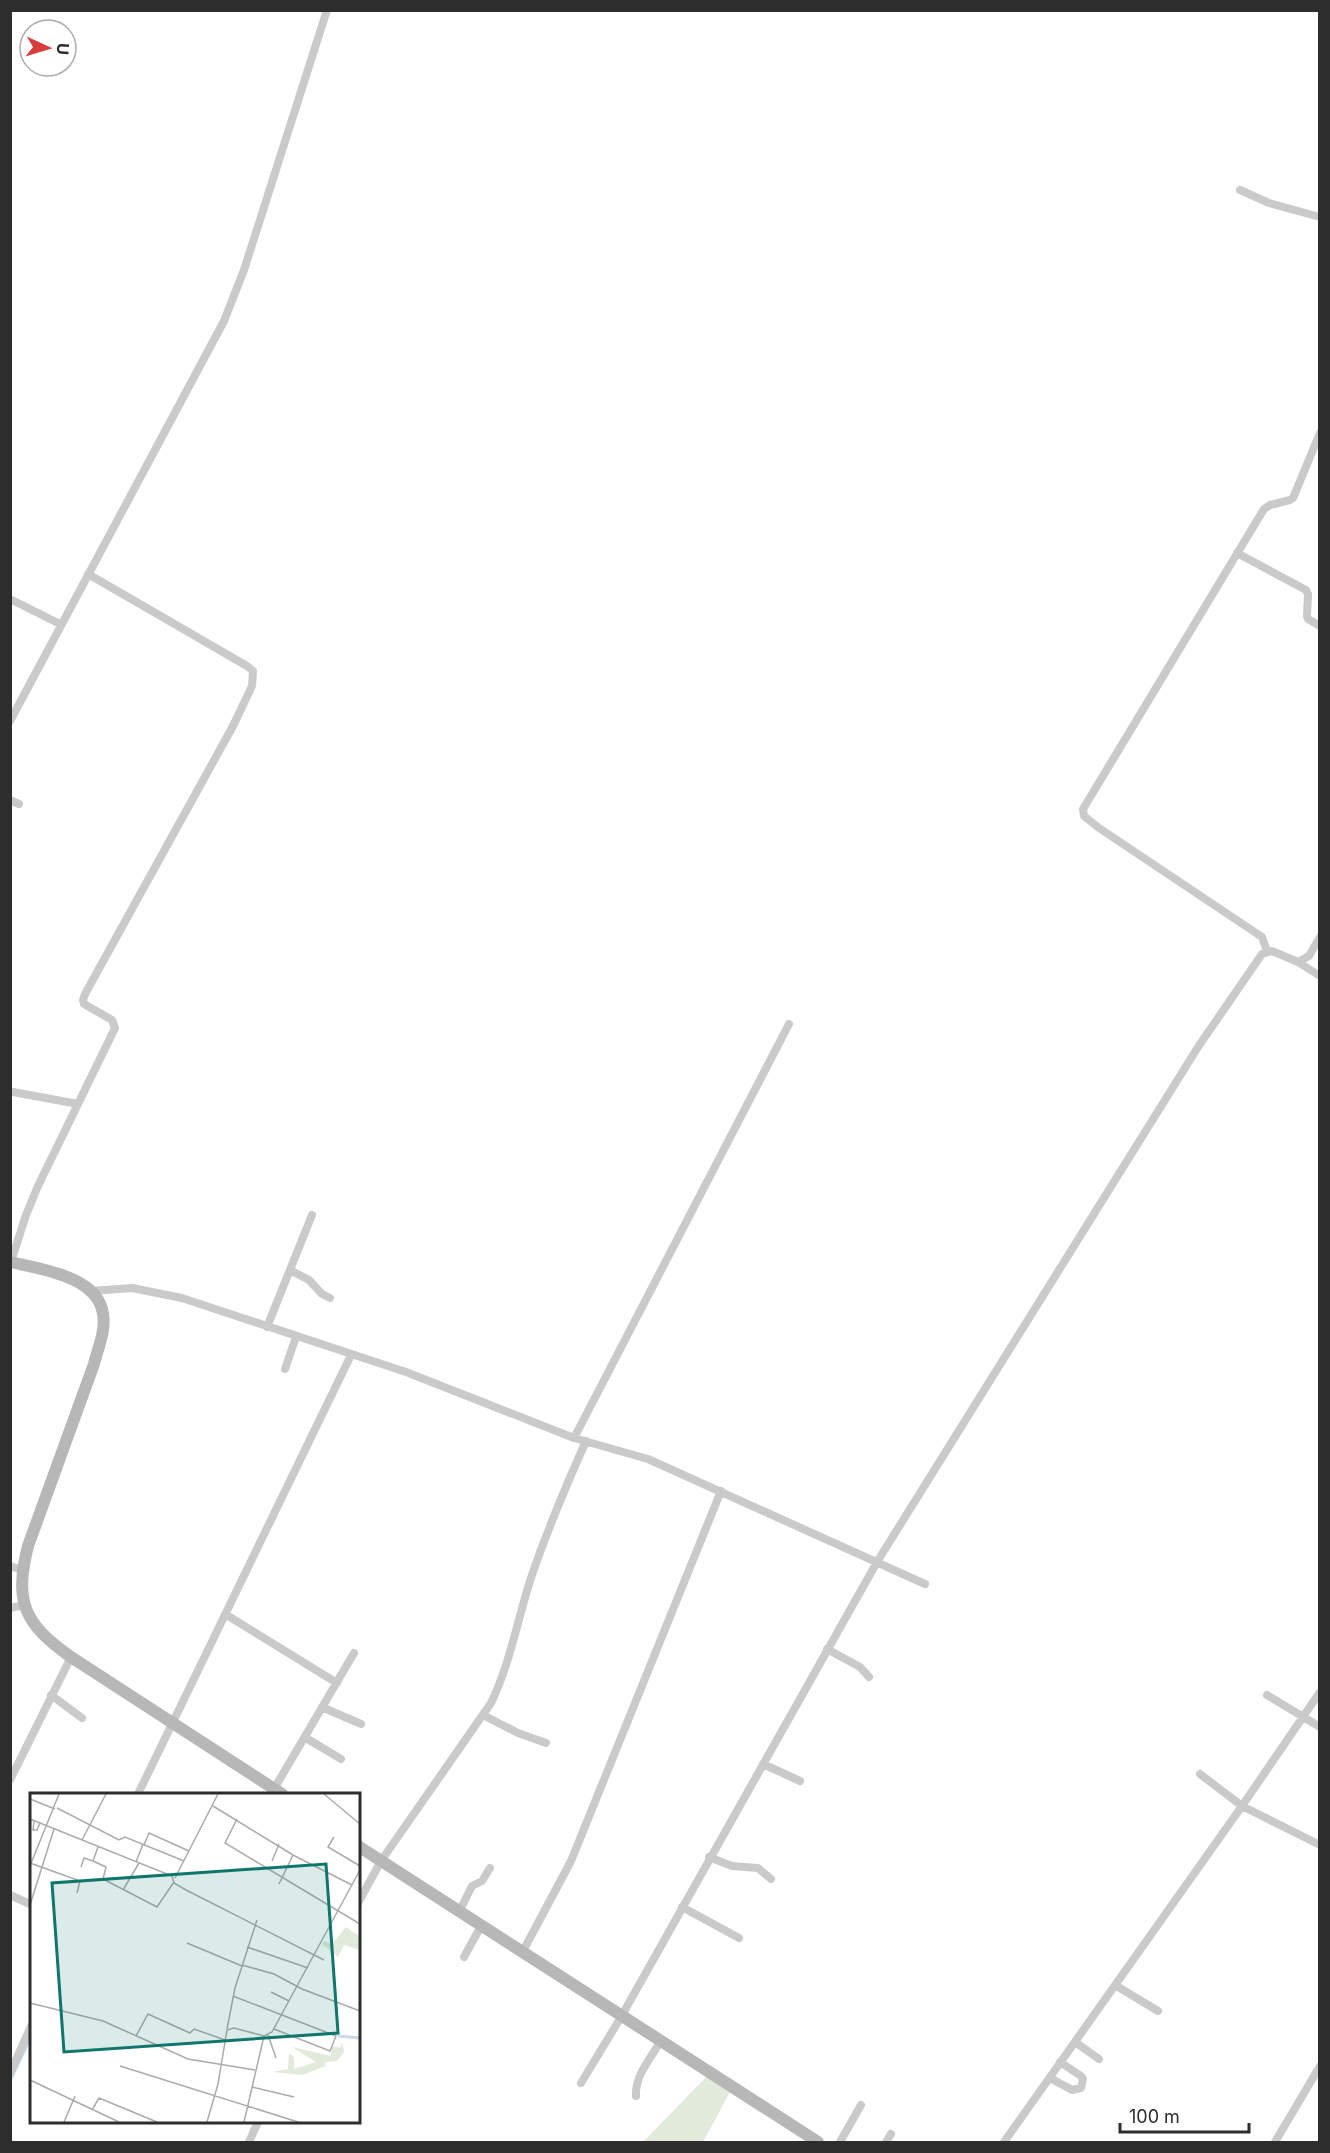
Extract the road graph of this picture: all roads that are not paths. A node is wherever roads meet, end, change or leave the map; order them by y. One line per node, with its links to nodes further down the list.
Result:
1 (327, 10): 6 (street)
2 (1240, 189): 3 (street)
3 (1320, 217)
4 (1320, 433): 5 (street)
5 (1237, 553): 9 (street); 12 (street)
6 (87, 574): 8 (street); 17 (street)
7 (12, 600): 8 (street)
8 (60, 624): 10 (street)
9 (1320, 626)
10 (10, 720)
11 (1320, 937): 13 (street)
12 (1267, 951): 13 (street); 30 (street)
13 (1298, 962): 14 (street)
14 (1320, 976)
15 (789, 1024): 27 (street)
16 (13, 1092): 17 (street)
17 (78, 1104): 19 (street)
18 (312, 1215): 20 (street)
19 (11, 1262): 21 (main road)
20 (290, 1270): 22 (street); 23 (street)
21 (91, 1291): 23 (street); 31 (main road)
22 (330, 1298)
23 (267, 1327): 24 (street)
24 (296, 1337): 25 (street); 26 (street)
25 (351, 1355): 27 (street); 35 (street)
26 (285, 1369)
27 (574, 1438): 28 (street)
28 (586, 1441): 29 (street); 45 (street)
29 (720, 1491): 30 (street); 74 (street)
30 (877, 1562): 32 (street); 36 (street)
31 (16, 1568): 33 (main road)
32 (925, 1584)
33 (24, 1605): 34 (street); 38 (main road)
34 (10, 1608)
35 (225, 1614): 40 (street); 48 (street)
36 (827, 1649): 39 (street); 54 (street)
37 (354, 1653): 40 (street)
38 (71, 1657): 42 (street); 48 (main road)
39 (869, 1677)
40 (337, 1683): 44 (street)
41 (1320, 1692): 47 (street)
42 (51, 1695): 46 (street); 56 (street)
43 (1267, 1695): 47 (street)
44 (324, 1708): 49 (street); 51 (street)
45 (483, 1715): 52 (street); 64 (street)
46 (82, 1718)
47 (1301, 1718): 50 (street); 60 (street)
48 (173, 1723): 58 (main road); 59 (street)
49 (361, 1724)
50 (1320, 1727)
51 (306, 1738): 53 (street); 58 (street)
52 (546, 1743)
53 (341, 1759)
54 (763, 1764): 57 (street); 63 (street)
55 (1200, 1774): 60 (street)
56 (10, 1780)
57 (800, 1781)
58 (278, 1792)
59 (138, 1793)
60 (1242, 1806): 61 (street); 76 (street)
61 (1320, 1845)
62 (360, 1847): 64 (main road)
63 (710, 1857): 66 (street); 70 (street)
64 (381, 1861): 68 (street); 71 (main road)
65 (490, 1868): 71 (street)
66 (771, 1879)
67 (10, 1895): 69 (street)
68 (360, 1899)
69 (30, 1904)
70 (682, 1907): 73 (street); 78 (street)
71 (460, 1910): 72 (main road)
72 (481, 1926): 74 (main road); 75 (street)
73 (739, 1938)
74 (522, 1953): 78 (main road)
75 (464, 1958)
76 (1115, 1985): 77 (street); 81 (street)
77 (1158, 2011)
78 (621, 2017): 80 (main road); 87 (street)
79 (30, 2028): 85 (street)
80 (660, 2042): 88 (street); 92 (main road)
81 (1075, 2042): 82 (street); 83 (street)
82 (1099, 2059)
83 (1060, 2062): 86 (street); 86 (street)
84 (1320, 2066): 95 (street)
85 (12, 2067)
86 (1050, 2078): 94 (street)
87 (581, 2083)
88 (636, 2096)
89 (861, 2106): 93 (street)
90 (257, 2123): 91 (street)
91 (249, 2142)
92 (815, 2142)
93 (840, 2142)
94 (1004, 2142)
95 (1275, 2142)

